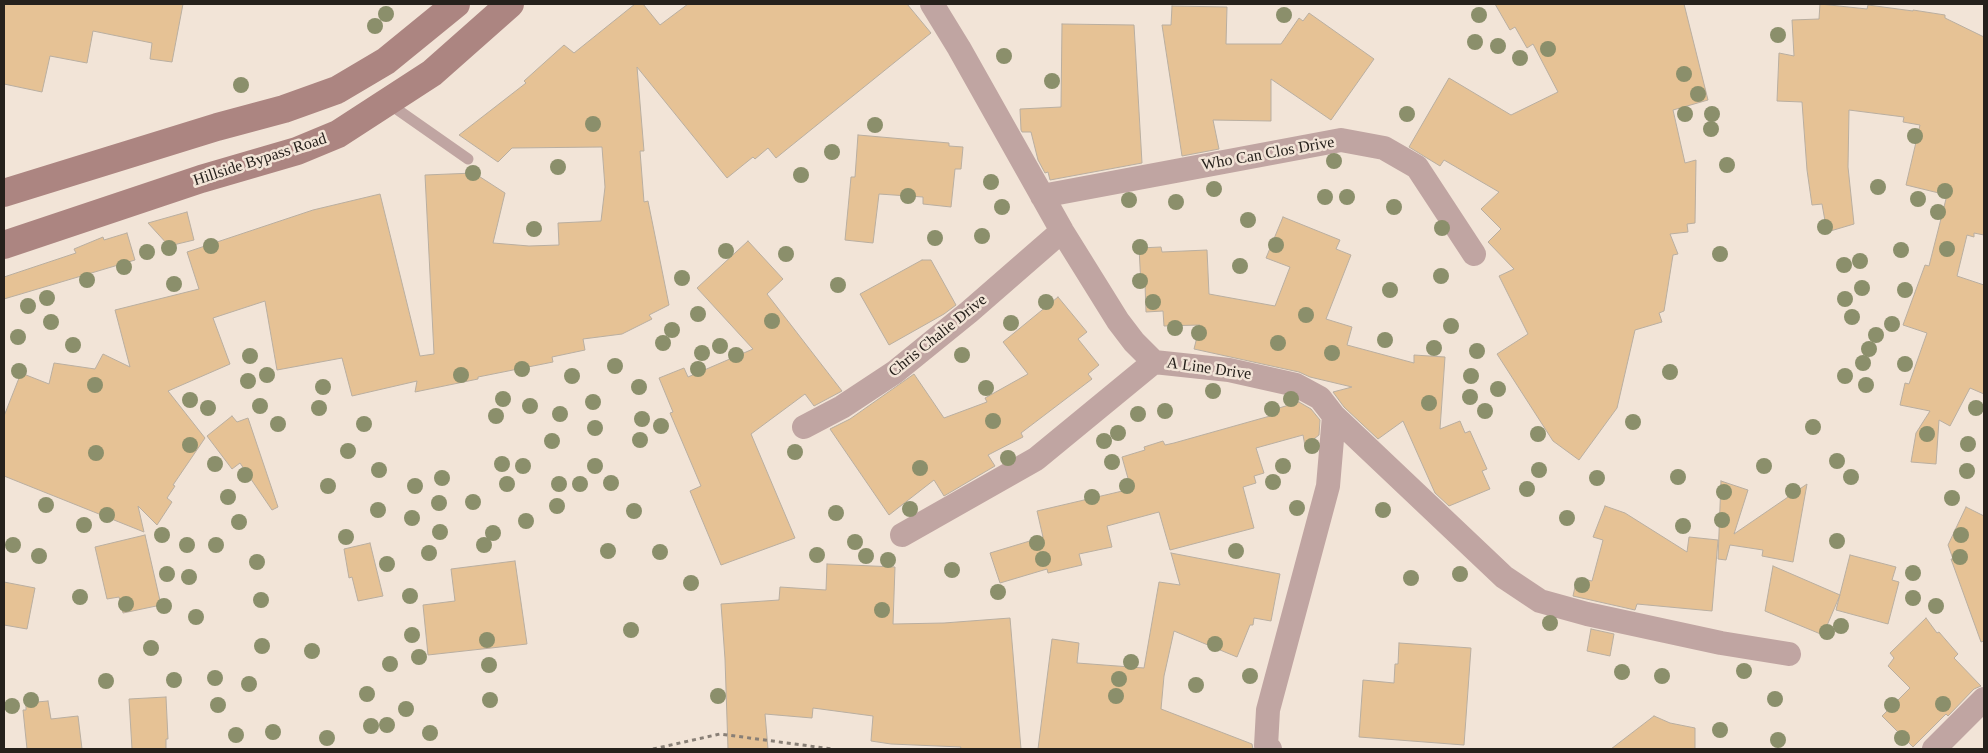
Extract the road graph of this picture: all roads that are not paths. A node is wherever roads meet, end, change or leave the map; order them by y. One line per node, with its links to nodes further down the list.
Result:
1 (456, 4): 6 (main road)
2 (510, 4): 4 (main road, Hillside Bypass Road)
3 (932, 4): 7 (street, A Line Drive)
4 (386, 102): 5 (lane); 9 (main road, Hillside Bypass Road)
5 (468, 159)
6 (4, 193)
7 (1042, 196): 8 (street, A Line Drive); 10 (street, Who Can Clos Drive)
8 (1062, 231): 11 (street, A Line Drive); 13 (street, Chris Chalie Drive)
9 (4, 244)
10 (1474, 254)
11 (1154, 362): 12 (street, A Line Drive); 14 (street)
12 (1334, 416): 15 (street, A Line Drive); 17 (street)
13 (804, 427)
14 (902, 535)
15 (1790, 654)
16 (1984, 699): 18 (street)
17 (1268, 748)
18 (1934, 749)

